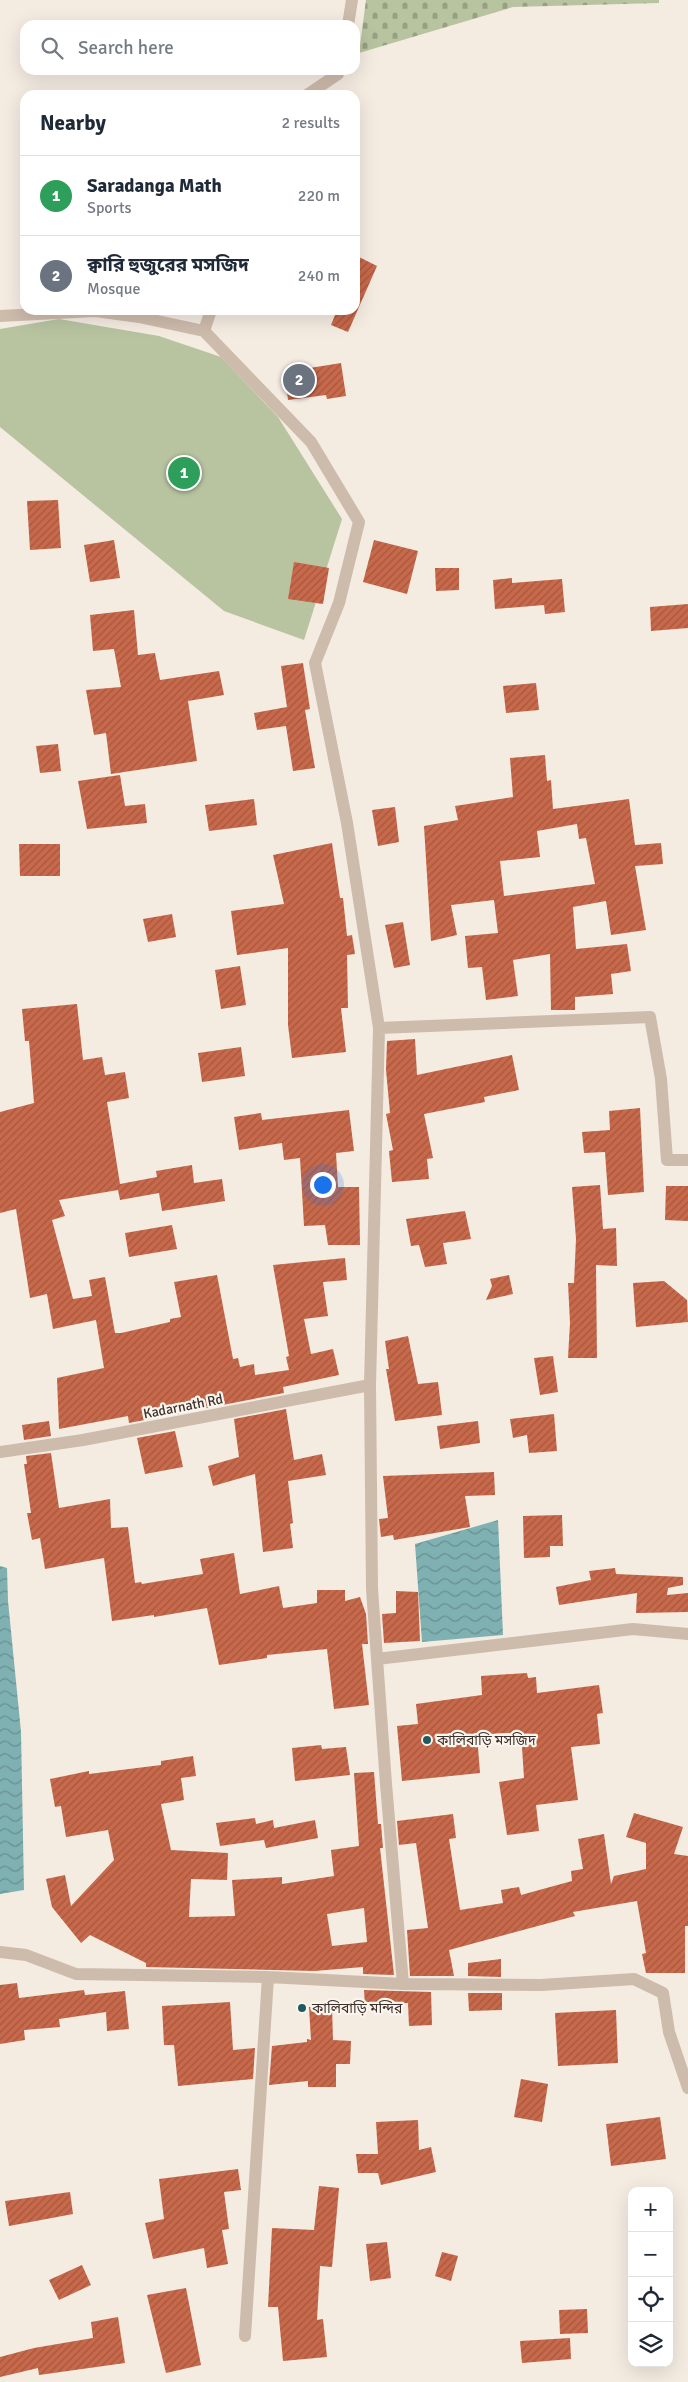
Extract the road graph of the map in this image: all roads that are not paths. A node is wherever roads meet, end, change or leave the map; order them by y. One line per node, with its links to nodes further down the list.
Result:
1 (352, 0): 2 (street)
2 (349, 20)
3 (337, 75): 4 (street)
4 (314, 90)
5 (20, 315): 8 (street)
6 (124, 315): 9 (street)
7 (209, 315): 9 (street)
8 (0, 316)
9 (204, 331): 10 (street)
10 (379, 1028): 11 (street); 12 (street)
11 (688, 1160)
12 (370, 1385): 13 (street, Kadarnath Rd); 15 (street)
13 (0, 1452)
14 (688, 1634): 15 (street)
15 (377, 1659): 18 (street)
16 (0, 1952): 17 (street)
17 (268, 1977): 18 (street); 20 (street)
18 (403, 1984): 19 (street)
19 (688, 2088)
20 (245, 2336)

